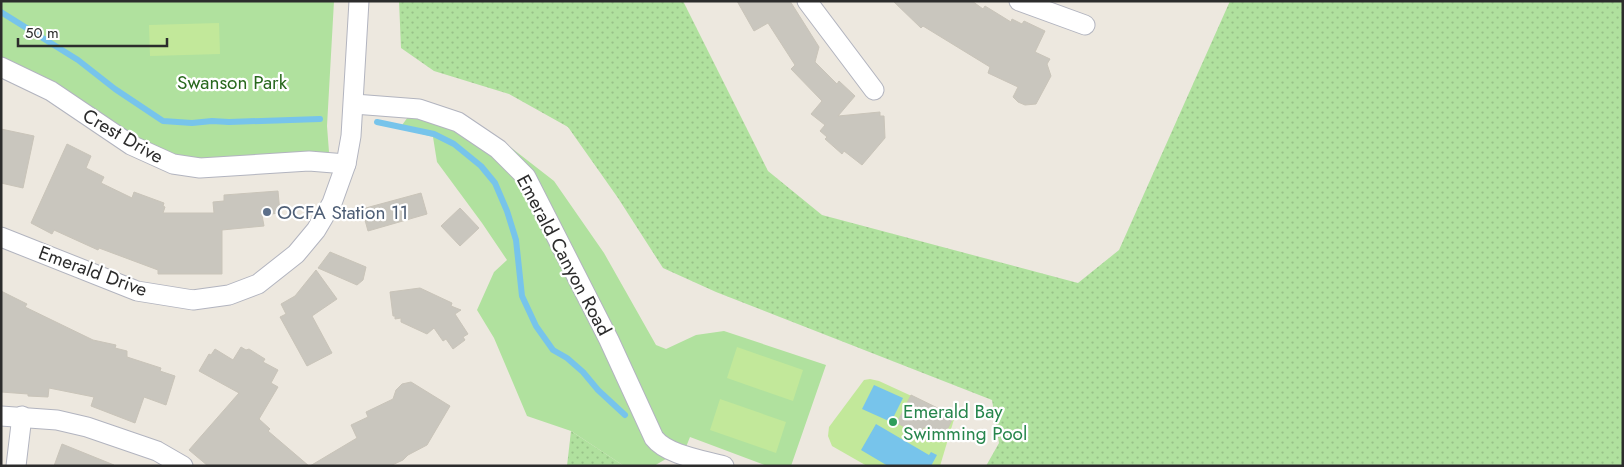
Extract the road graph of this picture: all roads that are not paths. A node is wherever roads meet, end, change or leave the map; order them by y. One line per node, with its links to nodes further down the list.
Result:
1 (359, 1): 7 (street, Emerald Drive)
2 (807, 1): 6 (street)
3 (1019, 1): 4 (street)
4 (1085, 25)
5 (1, 67): 8 (street, Crest Drive)
6 (874, 90)
7 (354, 104): 8 (street, Emerald Drive); 14 (street, Emerald Canyon Road)
8 (346, 164): 9 (street, Emerald Drive)
9 (1, 236)
10 (1, 416): 11 (street)
11 (22, 416): 12 (street); 13 (street)
12 (16, 466)
13 (183, 466)
14 (724, 466)

